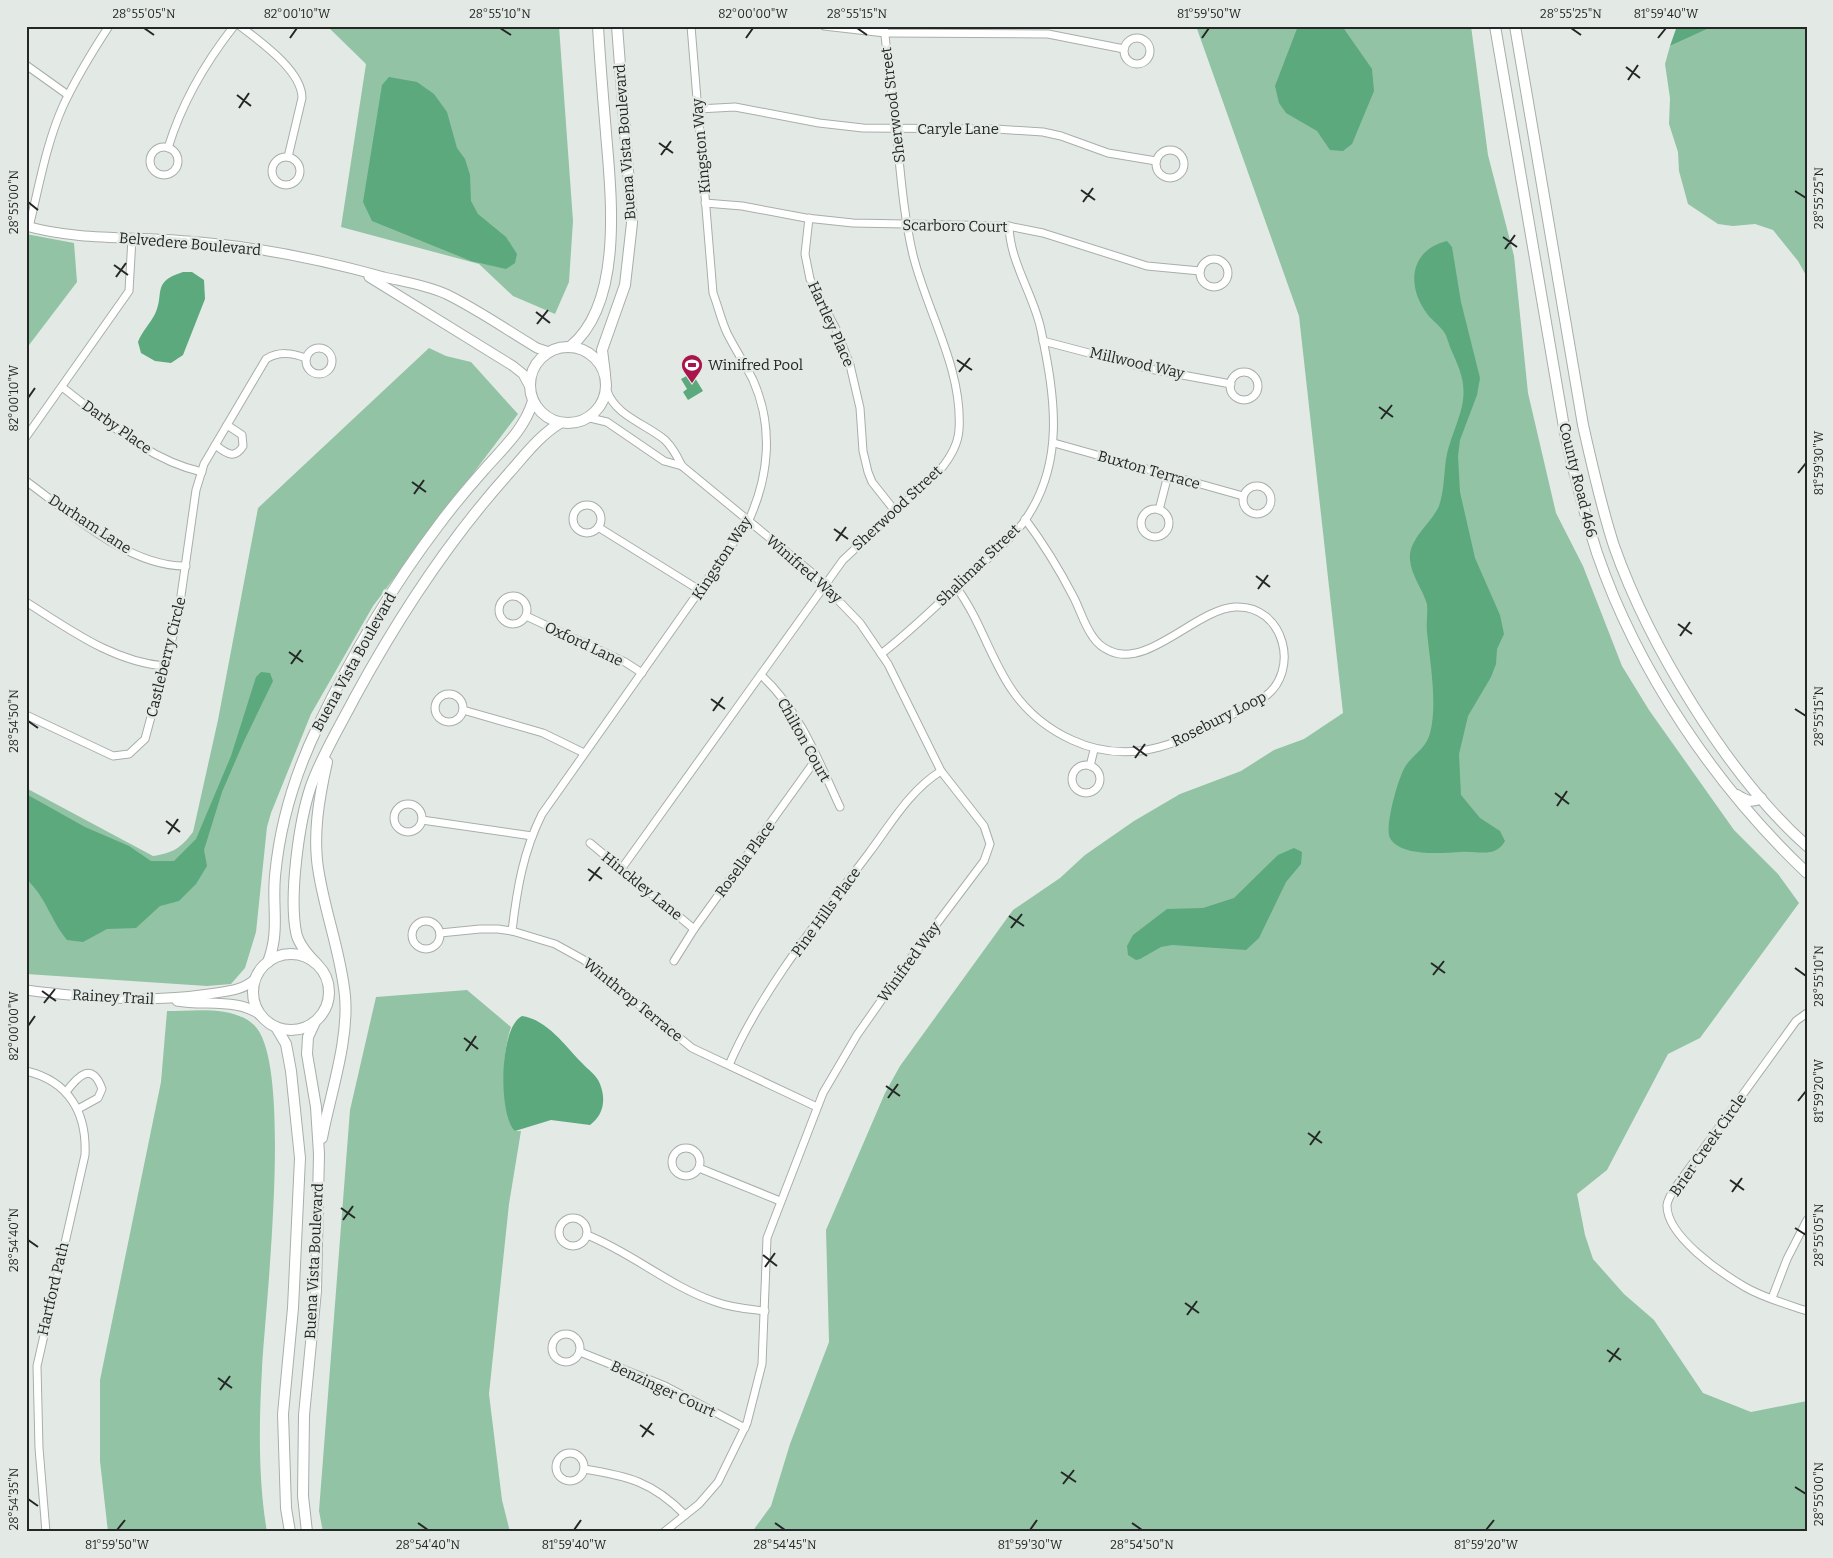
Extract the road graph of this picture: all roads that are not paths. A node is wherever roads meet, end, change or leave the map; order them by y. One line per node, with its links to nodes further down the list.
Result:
1 (109, 26): 13 (street)
2 (234, 26): 16 (street)
3 (240, 26): 17 (street)
4 (598, 26): 28 (main road, Buena Vista Boulevard)
5 (617, 26): 31 (main road, Buena Vista Boulevard)
6 (691, 26): 14 (street, Kingston Way)
7 (824, 26): 10 (street)
8 (1495, 26): 71 (main road, County Road 466)
9 (1515, 26): 72 (main road, County Road 466)
10 (884, 30): 11 (street); 15 (street, Sherwood Street)
11 (1124, 49)
12 (26, 65): 13 (street)
13 (68, 96): 23 (street)
14 (698, 109): 15 (street, Caryle Lane); 19 (street, Kingston Way)
15 (896, 129): 18 (street, Caryle Lane); 21 (street, Sherwood Street)
16 (168, 148): 16 (street)
17 (288, 157): 17 (street)
18 (1156, 161)
19 (705, 203): 20 (street, Scarboro Court); 51 (street, Kingston Way)
20 (809, 218): 21 (street, Scarboro Court); 49 (street, Hartley Place)
21 (908, 225): 22 (street, Scarboro Court); 49 (street, Sherwood Street)
22 (1009, 226): 26 (street, Scarboro Court); 27 (street, Shalimar Street)
23 (28, 227): 24 (street, Belvedere Boulevard)
24 (132, 238): 25 (street, Belvedere Boulevard); 33 (street)
25 (353, 268): 29 (street, Belvedere Boulevard); 34 (street, Belvedere Boulevard)
26 (1200, 272)
27 (1043, 341): 32 (street, Millwood Way); 41 (street, Shalimar Street)
28 (570, 347): 29 (main road); 31 (main road, Buena Vista Boulevard)
29 (548, 352): 34 (main road)
30 (306, 358): 39 (street, Castleberry Circle)
31 (605, 374): 35 (main road, Buena Vista Boulevard)
32 (1231, 384)
33 (62, 387): 40 (street); 44 (street, Darby Place)
34 (530, 387): 36 (main road)
35 (607, 391): 37 (main road); 43 (street)
36 (533, 401): 38 (main road); 84 (main road, Buena Vista Boulevard)
37 (590, 418): 38 (main road); 43 (street)
38 (560, 423): 65 (main road, Buena Vista Boulevard)
39 (227, 425): 42 (street, Castleberry Circle); 42 (street)
40 (26, 437)
41 (1054, 443): 45 (street, Buxton Terrace); 50 (street, Shalimar Street)
42 (215, 445): 44 (street, Castleberry Circle)
43 (682, 466): 51 (street, Winifred Way)
44 (202, 472): 53 (street, Castleberry Circle)
45 (1168, 475): 47 (street, Buxton Terrace); 48 (street)
46 (26, 481): 53 (street, Durham Lane)
47 (1243, 496)
48 (1159, 510)
49 (895, 511): 54 (street, Sherwood Street)
50 (1025, 519): 55 (street, Shalimar Street); 66 (street, Rosebury Loop)
51 (748, 522): 54 (street, Winifred Way); 56 (street, Kingston Way)
52 (598, 527): 52 (street); 56 (street)
53 (186, 566): 60 (street, Castleberry Circle)
54 (825, 586): 59 (street, Winifred Way); 62 (street, Sherwood Street)
55 (956, 587): 59 (street, Shalimar Street); 66 (street, Rosebury Loop)
56 (701, 591): 61 (street, Kingston Way)
57 (26, 602): 60 (street)
58 (526, 616): 58 (street, Oxford Lane); 61 (street, Oxford Lane)
59 (881, 654): 70 (street, Winifred Way)
60 (165, 666): 64 (street, Castleberry Circle)
61 (642, 673): 67 (street, Kingston Way)
62 (762, 676): 68 (street, Chilton Court); 78 (street, Sherwood Street)
63 (463, 710): 63 (street); 67 (street)
64 (26, 715)
65 (333, 738): 85 (main road, Buena Vista Boulevard); 98 (main road)
66 (1094, 750): 69 (street)
67 (584, 753): 75 (street, Kingston Way)
68 (817, 758): 73 (street, Chilton Court); 80 (street, Rosella Place)
69 (1090, 766)
70 (941, 771): 93 (street, Pine Hills Place); 96 (street, Winifred Way)
71 (1732, 792): 72 (main road); 79 (main road, County Road 466)
72 (1761, 798): 77 (main road, County Road 466)
73 (840, 807)
74 (422, 820): 74 (street); 75 (street)
75 (532, 836): 81 (street, Kingston Way)
76 (590, 843): 78 (street, Hinckley Lane)
77 (1807, 846)
78 (622, 868): 80 (street, Hinckley Lane)
79 (1807, 873)
80 (694, 929): 83 (street, Rosella Place)
81 (512, 931): 82 (street, Winthrop Terrace); 93 (street, Winthrop Terrace)
82 (440, 933): 82 (street)
83 (674, 961)
84 (268, 962): 85 (main road); 86 (main road)
85 (316, 963): 91 (main road)
86 (255, 979): 88 (street, Rainey Trail); 90 (main road)
87 (26, 990): 88 (street, Rainey Trail)
88 (170, 1000): 90 (street, Rainey Trail)
89 (1807, 1013): 103 (street, Brier Creek Circle)
90 (260, 1015): 92 (main road)
91 (315, 1022): 92 (main road); 98 (main road, Buena Vista Boulevard)
92 (276, 1028): 111 (main road, Buena Vista Boulevard)
93 (729, 1065): 96 (street, Winthrop Terrace)
94 (26, 1071): 95 (street, Hartford Path)
95 (66, 1092): 97 (street, Hartford Path); 97 (street)
96 (817, 1107): 100 (street, Winifred Way)
97 (78, 1110): 110 (street, Hartford Path)
98 (319, 1154): 112 (main road, Buena Vista Boulevard)
99 (699, 1168): 99 (street); 100 (street)
100 (780, 1201): 104 (street, Winifred Way)
101 (1807, 1220): 103 (street)
102 (587, 1236): 102 (street); 104 (street)
103 (1772, 1298): 105 (street, Brier Creek Circle)
104 (765, 1311): 107 (street, Winifred Way)
105 (1807, 1311)
106 (580, 1352): 106 (street); 107 (street, Benzinger Court)
107 (745, 1428): 109 (street, Winifred Way)
108 (584, 1469): 108 (street); 109 (street)
109 (685, 1515): 113 (street, Winifred Way)
110 (46, 1532)
111 (290, 1532)
112 (307, 1532)
113 (664, 1532)

